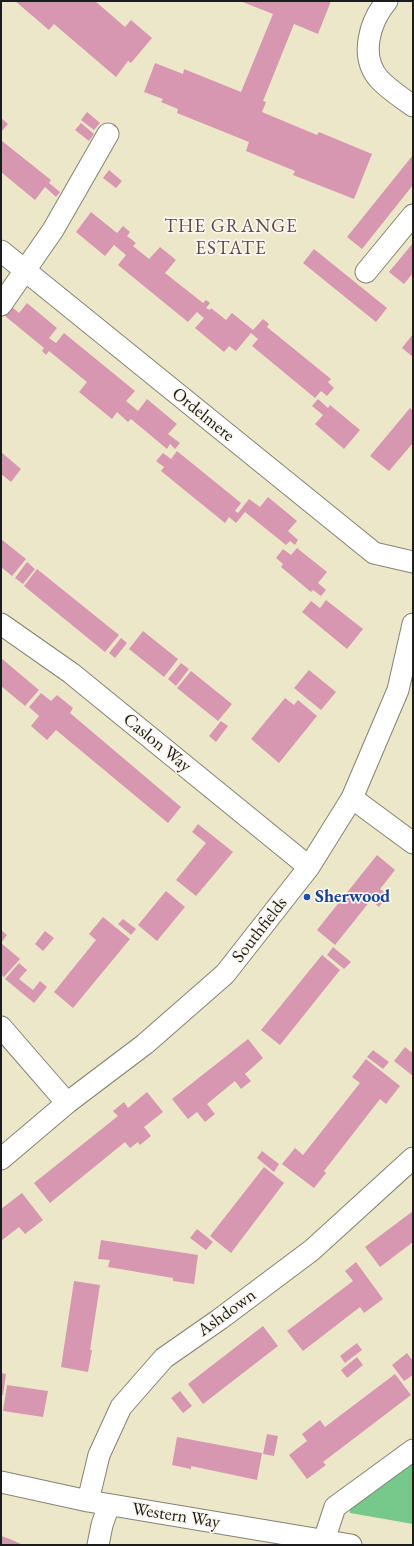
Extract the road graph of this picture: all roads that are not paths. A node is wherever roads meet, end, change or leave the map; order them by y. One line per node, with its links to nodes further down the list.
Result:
1 (387, 1): 2 (street)
2 (413, 106)
3 (108, 134): 6 (street)
4 (413, 215): 7 (street)
5 (1, 251): 6 (street, Ordelmere)
6 (25, 270): 8 (street); 9 (street, Ordelmere)
7 (366, 272)
8 (1, 305)
9 (413, 562)
10 (1, 624): 14 (street, Caslon Way)
11 (413, 624): 12 (street, Southfields)
12 (352, 798): 13 (street); 14 (street, Southfields)
13 (413, 843)
14 (309, 867): 16 (street, Southfields)
15 (1, 1027): 16 (street)
16 (67, 1103): 18 (street, Southfields)
17 (413, 1158): 21 (street, Ashdown)
18 (1, 1159)
19 (413, 1450): 23 (street)
20 (1, 1482): 21 (street, Western Way)
21 (88, 1501): 22 (street, Western Way)
22 (109, 1505): 23 (street, Western Way); 24 (street)
23 (324, 1540): 25 (street, Western Way)
24 (98, 1545)
25 (351, 1545)

